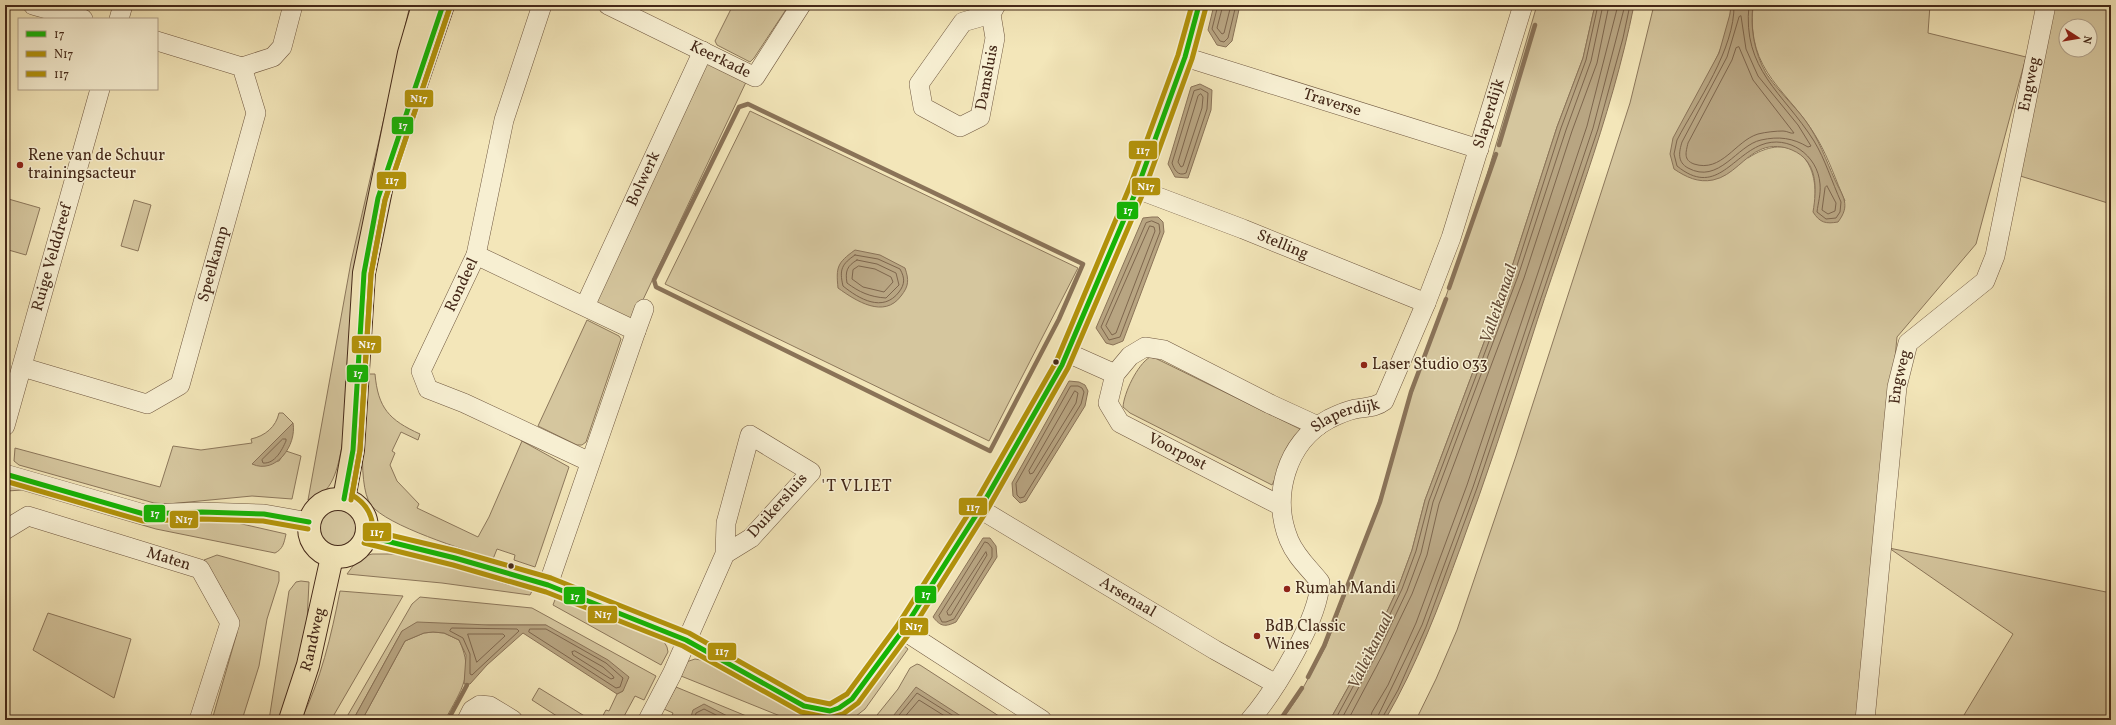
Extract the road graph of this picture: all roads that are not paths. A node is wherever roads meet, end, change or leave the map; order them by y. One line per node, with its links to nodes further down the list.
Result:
1 (33, 5): 13 (street)
2 (123, 5): 14 (street)
3 (293, 5): 18 (street)
4 (423, 5): 22 (main road)
5 (443, 5): 22 (main road)
6 (542, 5): 23 (street, Rondeel)
7 (608, 5): 16 (street, Keerkade)
8 (801, 5): 16 (street, Keerkade)
9 (1200, 5): 17 (street)
10 (1523, 5): 20 (street, Slaperdijk)
11 (2046, 5): 54 (street, Engweg)
12 (994, 10): 12 (street, Damsluis)
13 (79, 18)
14 (119, 18)
15 (158, 41): 18 (street)
16 (703, 51): 25 (street, Bolwerk)
17 (1185, 57): 20 (street, Traverse); 21 (street)
18 (242, 68): 29 (street, Speelkamp)
19 (100, 90): 29 (street, Ruige Velddreef)
20 (1478, 149): 24 (street, Slaperdijk)
21 (1137, 189): 24 (street, Stelling); 28 (street)
22 (378, 198): 35 (main road)
23 (476, 255): 25 (street); 33 (street, Rondeel)
24 (1426, 303): 32 (street, Slaperdijk)
25 (585, 306): 27 (street)
26 (644, 309): 27 (street)
27 (636, 331): 33 (street)
28 (1068, 354): 30 (street); 37 (street)
29 (22, 368): 31 (street, Ruige Velddreef)
30 (1115, 374): 32 (street, Voorpost); 36 (street, Voorpost)
31 (5, 426)
32 (1318, 426): 36 (street, Slaperdijk)
33 (590, 462): 43 (street)
34 (5, 474): 38 (street)
35 (344, 499): 38 (main road); 40 (main road)
36 (1281, 506): 46 (street, Slaperdijk)
37 (980, 508): 44 (street); 46 (street, Arsenaal)
38 (309, 522): 42 (main road)
39 (5, 530): 47 (street, Maten)
40 (366, 536): 42 (main road); 43 (street)
41 (725, 554): 41 (street, Duikersluis); 45 (street, Duikersluis)
42 (332, 557): 48 (main road, Randweg)
43 (548, 585): 45 (street)
44 (903, 630): 45 (street); 52 (street)
45 (686, 640): 51 (street, Duikersluis)
46 (1276, 684): 53 (street, Slaperdijk)
47 (198, 720)
48 (290, 720)
49 (467, 720): 50 (street)
50 (513, 720)
51 (648, 720)
52 (1042, 720)
53 (1250, 720)
54 (1866, 720)

